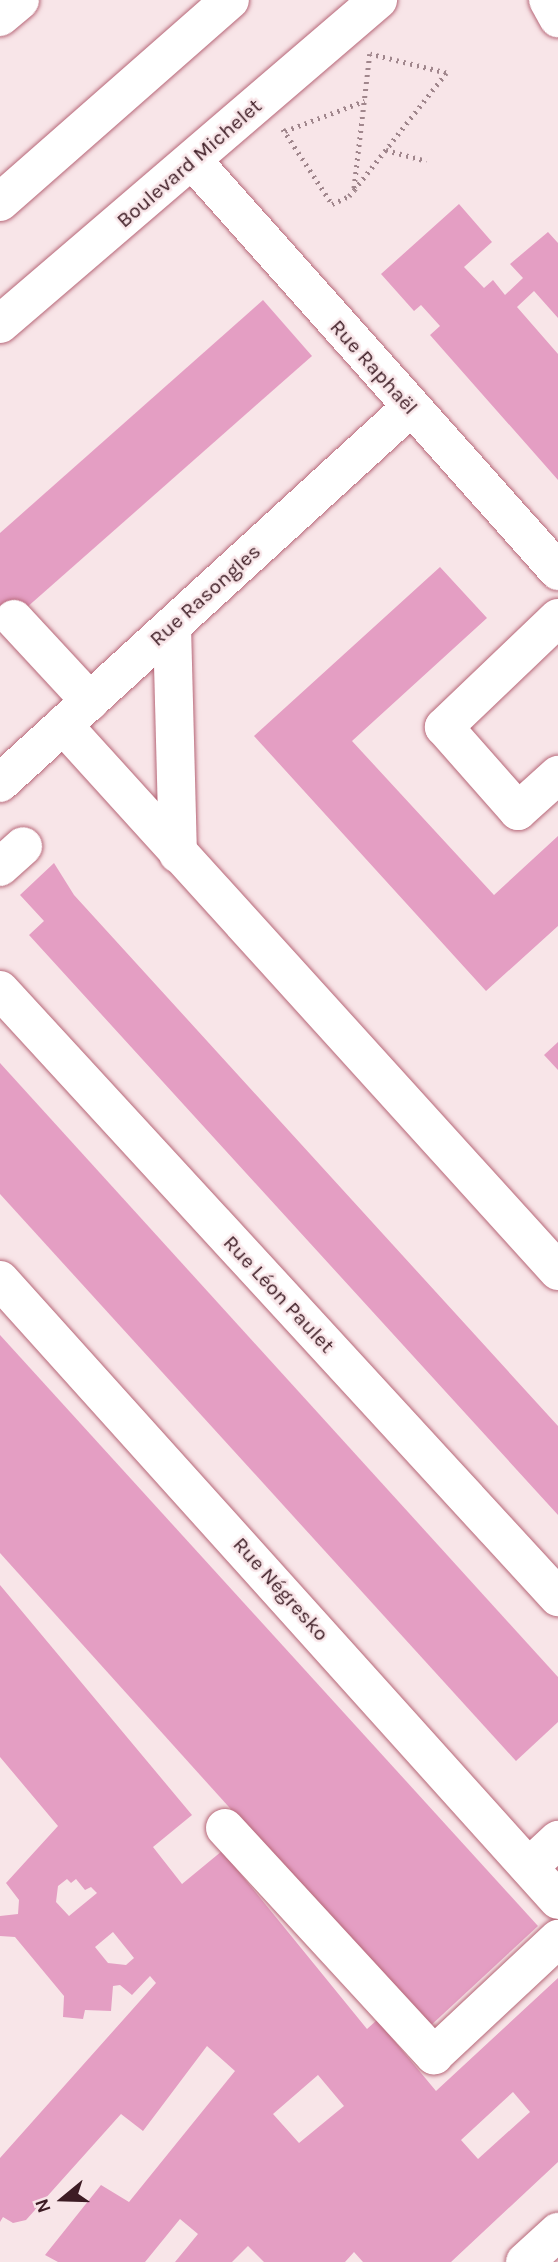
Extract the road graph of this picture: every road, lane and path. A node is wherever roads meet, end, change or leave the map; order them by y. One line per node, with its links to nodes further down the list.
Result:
1 (20, 0): 5 (street)
2 (230, 0): 14 (street)
3 (378, 0): 7 (street, Boulevard Michelet)
4 (548, 0): 6 (street)
5 (0, 17)
6 (558, 18)
7 (263, 99): 9 (path); 11 (street, Boulevard Michelet)
8 (364, 101): 9 (path); 10 (path); 13 (path)
9 (284, 131): 13 (path)
10 (386, 150): 12 (path); 13 (path)
11 (193, 160): 15 (street, Boulevard Michelet); 16 (street, Rue Raphaël)
12 (427, 161)
13 (354, 190)
14 (0, 202)
15 (0, 324)
16 (411, 407): 17 (street, Rue Raphaël); 20 (street, Rue Rasongles)
17 (558, 571)
18 (558, 618): 22 (street)
19 (14, 619): 21 (street)
20 (172, 626): 21 (street, Rue Rasongles); 24 (street)
21 (76, 713): 23 (street, Rue Rasongles); 24 (street)
22 (558, 775)
23 (0, 783)
24 (178, 854): 26 (street)
25 (0, 990): 28 (street, Rue Léon Paulet)
26 (558, 1271)
27 (0, 1280): 31 (street, Rue Négresko)
28 (558, 1597)
29 (225, 1828): 33 (street)
30 (558, 1840): 31 (street)
31 (529, 1867): 32 (street, Rue Négresko)
32 (558, 1900)
33 (558, 1939)
34 (558, 2232): 35 (street)
35 (525, 2262)

